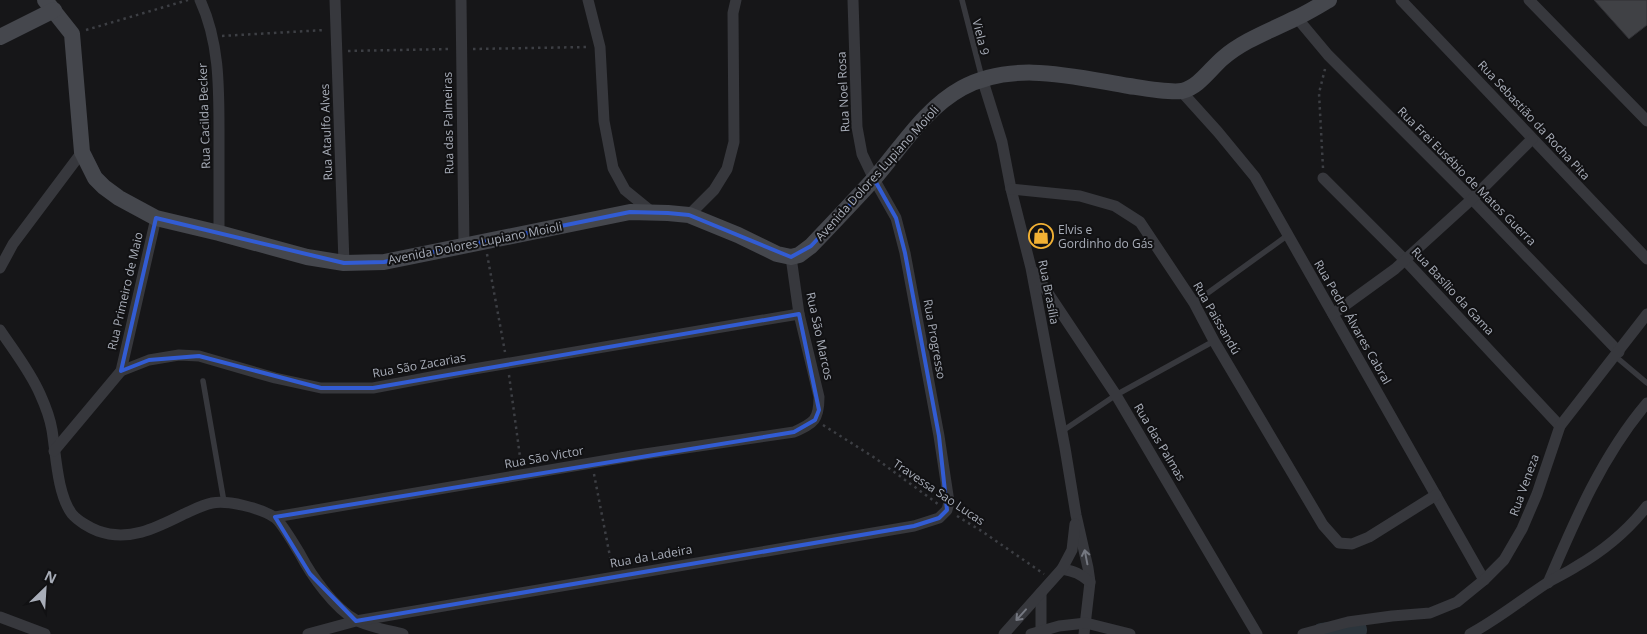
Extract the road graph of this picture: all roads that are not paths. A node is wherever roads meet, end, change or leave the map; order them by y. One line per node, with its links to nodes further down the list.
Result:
1 (200, 0): 26 (street, Rua Cacilda Becker)
2 (335, 0): 32 (street, Rua Ataulfo Alves)
3 (461, 0): 28 (street, Rua das Palmeiras)
4 (588, 0): 23 (street)
5 (736, 0): 24 (street)
6 (852, 0): 20 (street, Rua Noel Rosa)
7 (962, 0): 14 (lane, Viela 9)
8 (1329, 0): 12 (main road)
9 (1401, 0): 17 (street, Rua Sebastião da Rocha Pita)
10 (1529, 0): 16 (street)
11 (49, 5): 13 (main road); 18 (main road, Avenida Dolores Lupiano Moioli)
12 (1297, 18): 15 (main road); 22 (street, Rua Frei Eusébio de Matos Guerra)
13 (0, 37)
14 (982, 78): 15 (main road, Avenida Dolores Lupiano Moioli); 20 (main road, Avenida Dolores Lupiano Moioli); 21 (street, Rua Brasília)
15 (1181, 91): 27 (street, Rua Pedro Álvares Cabral)
16 (1647, 121)
17 (1532, 139): 22 (street); 30 (street, Rua Sebastião da Rocha Pita)
18 (82, 152): 25 (main road, Avenida Dolores Lupiano Moioli); 33 (street)
19 (1323, 178): 31 (street, Rua Basílio da Gama)
20 (874, 179): 29 (main road, Avenida Dolores Lupiano Moioli); 54 (street, Rua Progresso)
21 (1011, 189): 34 (street, Rua Brasília); 35 (street, Rua Paissandú)
22 (1472, 199): 31 (street); 41 (street, Rua Frei Eusébio de Matos Guerra)
23 (652, 212): 24 (main road, Avenida Dolores Lupiano Moioli); 28 (main road, Avenida Dolores Lupiano Moioli)
24 (690, 215): 29 (main road, Avenida Dolores Lupiano Moioli)
25 (156, 218): 26 (main road, Avenida Dolores Lupiano Moioli); 42 (street, Rua Primeiro de Maio)
26 (219, 233): 32 (main road, Avenida Dolores Lupiano Moioli)
27 (1288, 235): 35 (lane); 37 (street, Rua Pedro Álvares Cabral)
28 (464, 245): 32 (main road, Avenida Dolores Lupiano Moioli)
29 (791, 258): 36 (street, Rua São Marcos)
30 (1647, 259)
31 (1405, 260): 37 (street); 48 (street, Rua Basílio da Gama)
32 (344, 263)
33 (0, 268)
34 (1031, 268): 45 (street, Rua das Palmas); 49 (street, Rua Brasília)
35 (1194, 303): 40 (street, Rua Paissandú)
36 (799, 314): 42 (street, Rua São Zacarias); 47 (street, Rua São Marcos)
37 (1333, 314): 51 (street, Rua Pedro Álvares Cabral)
38 (1647, 314): 41 (street, Rua Veneza)
39 (0, 330): 50 (street)
40 (1214, 342): 45 (lane); 51 (street, Rua Paissandú)
41 (1617, 354): 44 (lane); 48 (street, Rua Veneza)
42 (121, 371): 50 (street, Rua São Zacarias)
43 (203, 381): 52 (lane)
44 (1647, 383)
45 (1116, 395): 49 (lane); 72 (street, Rua das Palmas)
46 (1647, 403): 61 (street)
47 (815, 420): 57 (street, Rua São Victor)
48 (1560, 426): 59 (street, Rua Veneza)
49 (1061, 432): 56 (street, Rua Brasília)
50 (54, 451): 52 (street)
51 (1436, 495): 59 (street, Rua Pedro Álvares Cabral)
52 (224, 502): 57 (street)
53 (1647, 506): 55 (street)
54 (947, 510): 64 (street, Rua da Ladeira)
55 (1643, 514): 61 (street)
56 (1076, 515): 58 (street, Rua Brasília); 60 (street, Rua Brasília, one-way to 56)
57 (275, 518): 64 (street)
58 (1062, 569): 60 (street); 62 (street, Rua Brasília)
59 (1484, 580): 73 (street, Rua Veneza)
60 (1090, 582): 65 (street, Rua Brasília)
61 (1548, 583): 74 (street)
62 (1041, 593): 66 (street); 70 (street, Rua Brasília, one-way to 70)
63 (0, 617): 67 (street)
64 (356, 620): 68 (street, Rua da Ladeira); 69 (street)
65 (1085, 628): 66 (street); 71 (street)
66 (1036, 632)
67 (45, 634)
68 (308, 634)
69 (403, 634)
70 (1004, 634)
71 (1130, 634)
72 (1257, 634)
73 (1303, 634)
74 (1470, 634)

